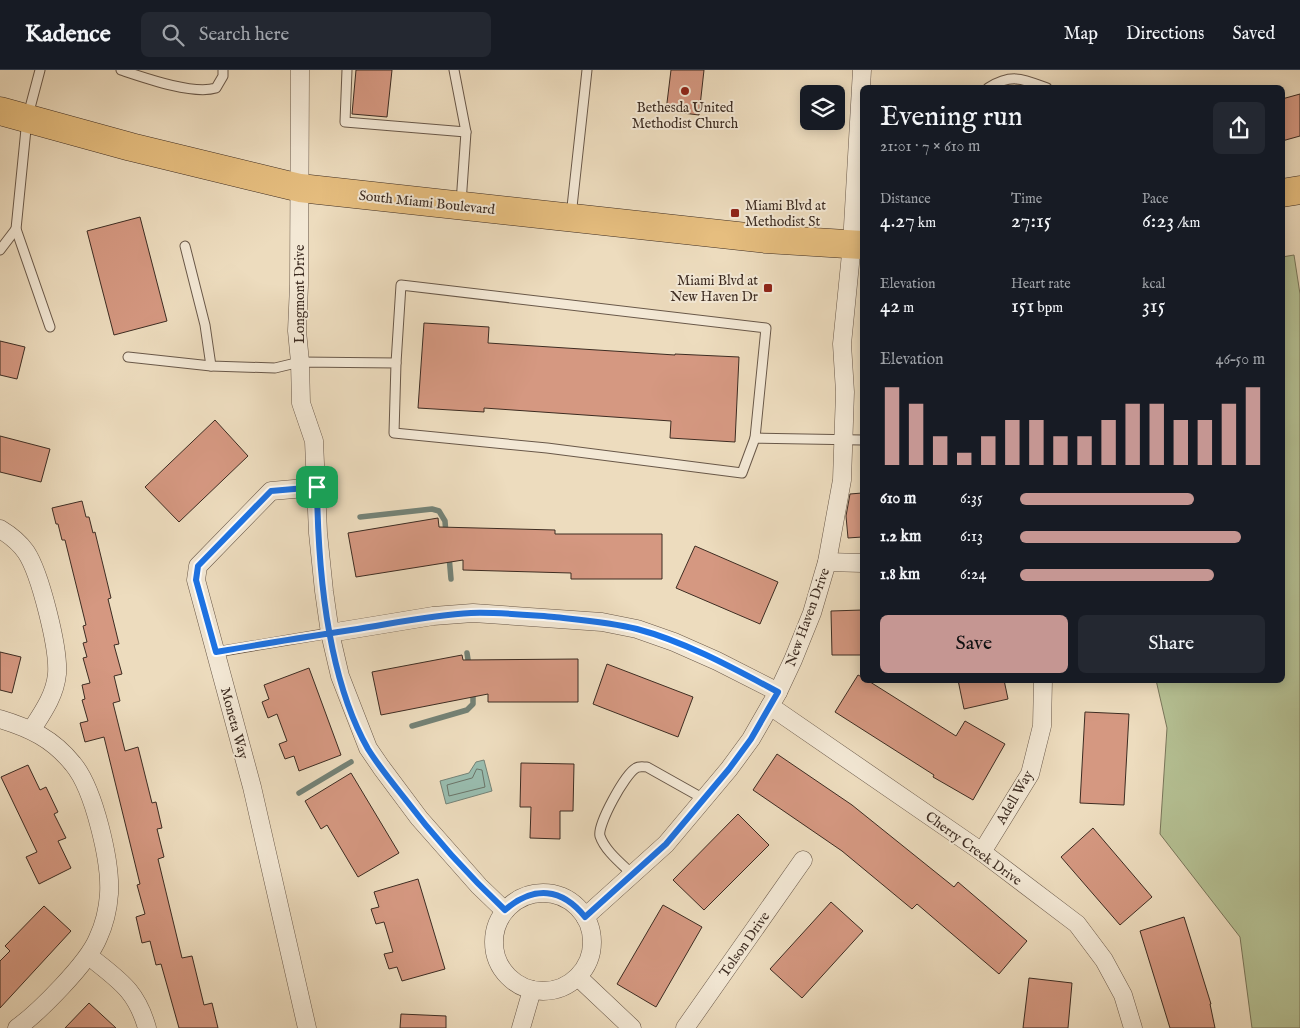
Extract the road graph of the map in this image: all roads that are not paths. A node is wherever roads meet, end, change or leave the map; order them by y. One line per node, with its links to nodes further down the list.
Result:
1 (40, 70): 13 (lane)
2 (121, 70): 3 (lane)
3 (223, 70)
4 (300, 70): 16 (street, Longmont Drive)
5 (347, 70): 14 (lane)
6 (454, 70): 14 (lane)
7 (587, 70): 20 (lane)
8 (862, 70): 9 (street, New Haven Drive)
9 (862, 85)
10 (992, 85): 11 (lane)
11 (1039, 85)
12 (0, 111): 13 (main road, South Miami Boulevard)
13 (27, 119): 16 (main road, South Miami Boulevard); 21 (lane)
14 (466, 132): 19 (lane)
15 (860, 140): 22 (street, New Haven Drive)
16 (300, 188): 19 (main road, South Miami Boulevard); 27 (street, Longmont Drive)
17 (1300, 190): 18 (main road)
18 (1285, 192)
19 (461, 206): 20 (main road, South Miami Boulevard)
20 (570, 218): 22 (main road, South Miami Boulevard)
21 (16, 229): 24 (lane); 25 (lane)
22 (857, 244): 31 (street, New Haven Drive)
23 (185, 246): 29 (lane)
24 (0, 250)
25 (50, 327)
26 (128, 358): 29 (lane)
27 (300, 362): 28 (lane); 29 (lane); 33 (street, Longmont Drive)
28 (396, 363): 30 (lane); 30 (lane)
29 (211, 366)
30 (756, 438): 31 (lane)
31 (844, 440): 32 (lane); 35 (street, New Haven Drive)
32 (860, 440)
33 (317, 487): 37 (street, Longmont Drive); 38 (street, Moneta Way)
34 (0, 529): 42 (street)
35 (827, 562): 36 (street); 40 (street, New Haven Drive)
36 (860, 563)
37 (330, 633): 38 (lane); 40 (street, Cherry Creek Drive); 47 (street, Longmont Drive)
38 (216, 652): 54 (street, Moneta Way)
39 (1044, 683): 44 (street, Adell Way)
40 (774, 699): 43 (street, New Haven Drive); 44 (street, Cherry Creek Drive)
41 (0, 719): 42 (street)
42 (32, 729): 49 (street)
43 (704, 799): 46 (street, New Haven Drive); 46 (lane)
44 (982, 852): 58 (street, Cherry Creek Drive)
45 (802, 860): 57 (street, Tolson Drive)
46 (633, 875): 48 (street, New Haven Drive)
47 (505, 910): 48 (street); 51 (street)
48 (585, 917): 50 (street)
49 (89, 956): 52 (street); 53 (street)
50 (578, 977): 51 (street); 56 (street)
51 (532, 990): 55 (street)
52 (17, 1028)
53 (147, 1028)
54 (307, 1028)
55 (521, 1028)
56 (632, 1028)
57 (685, 1028)
58 (1134, 1028)

